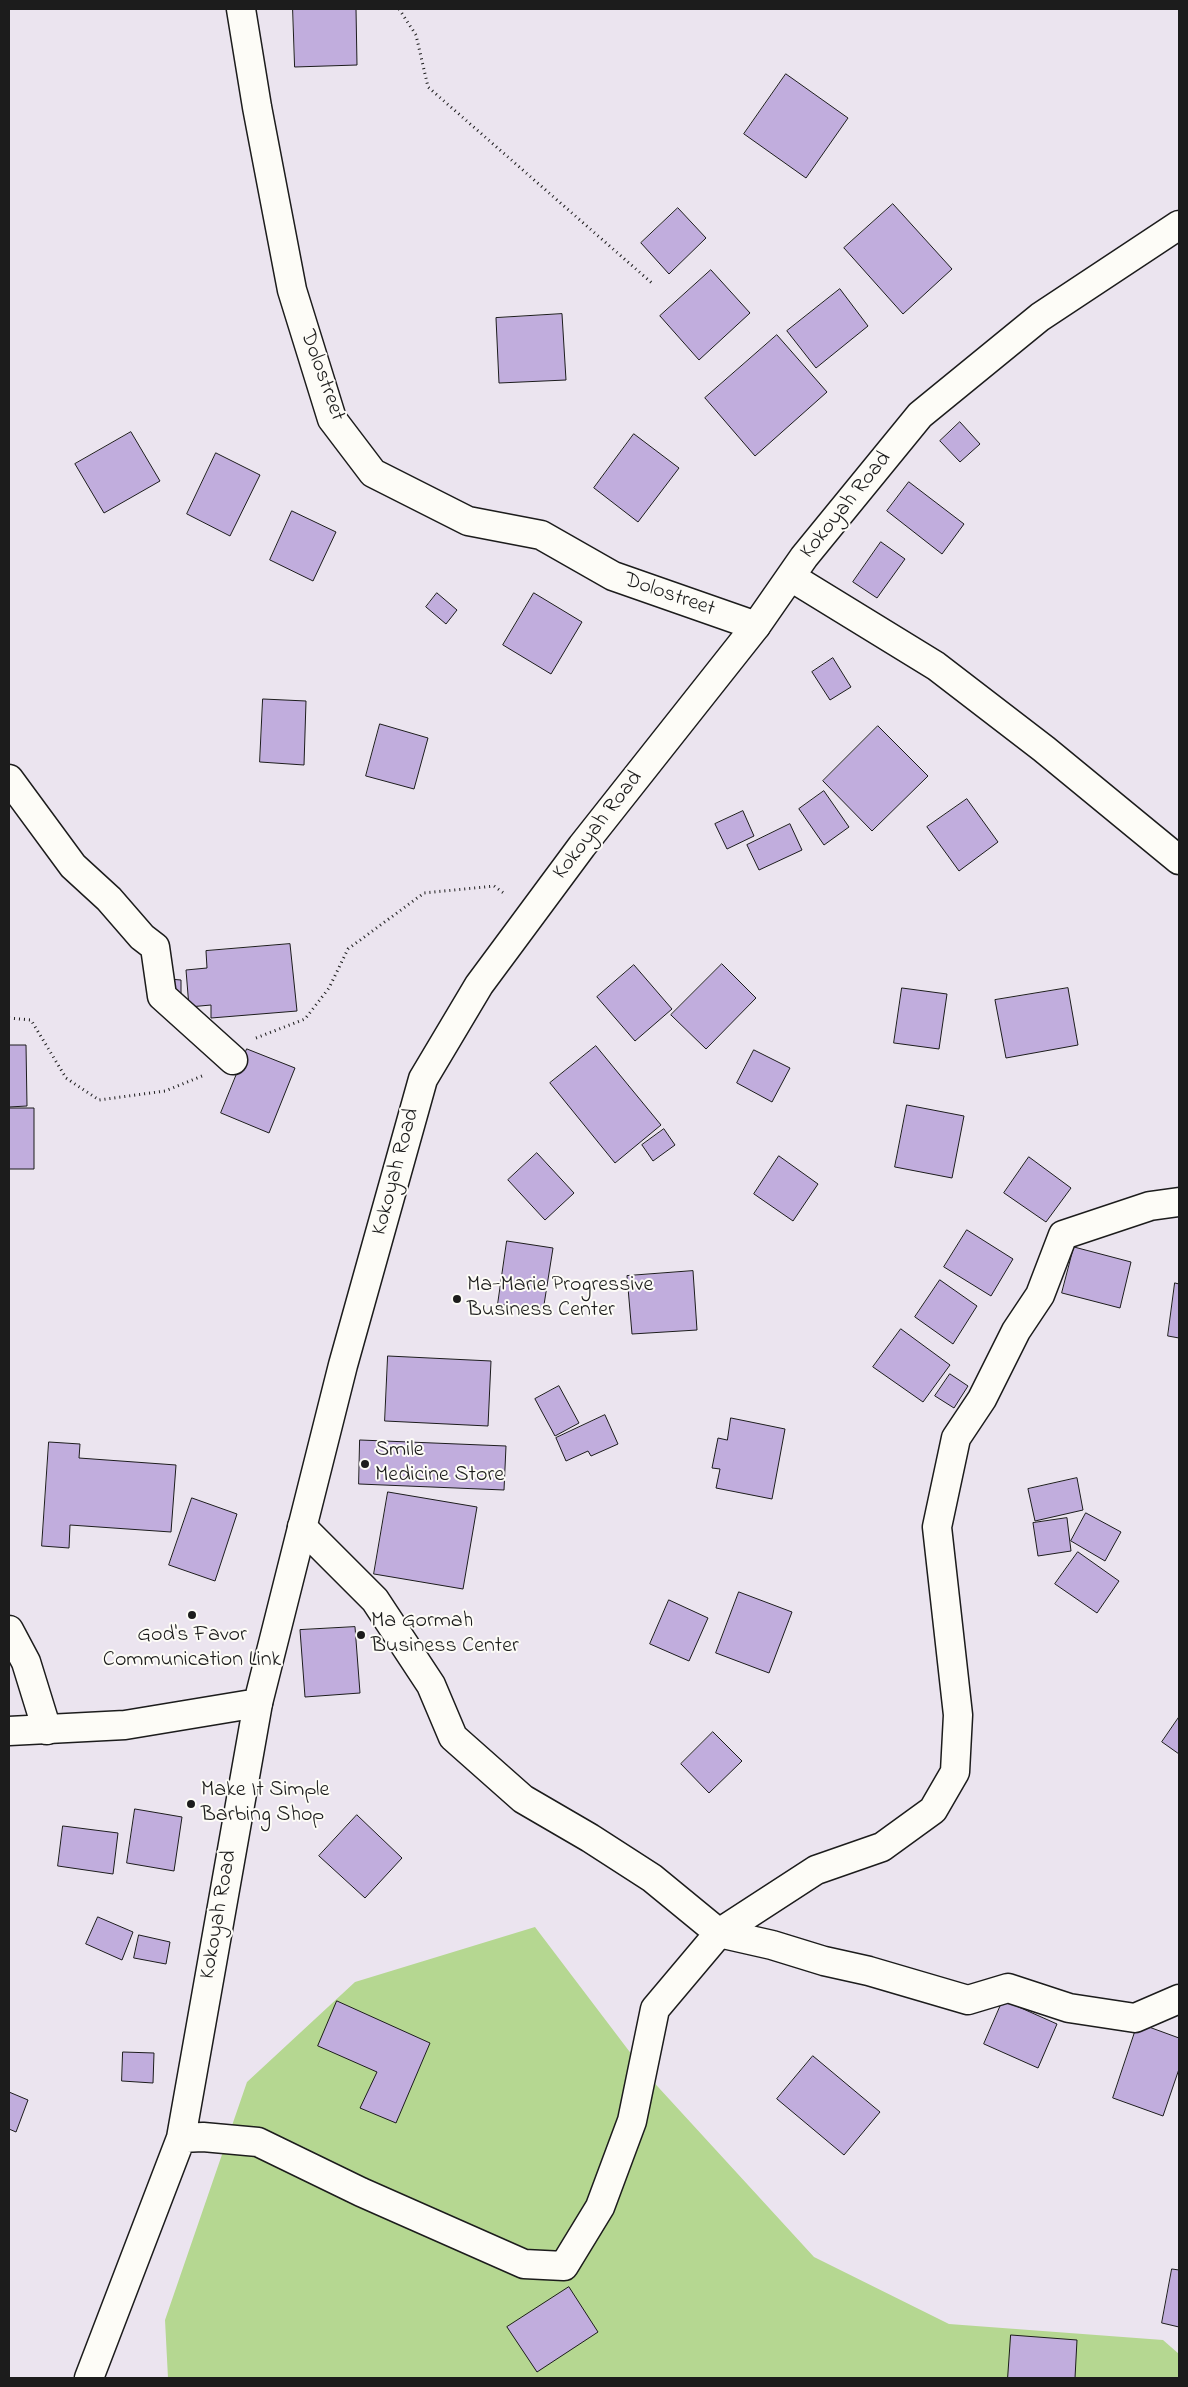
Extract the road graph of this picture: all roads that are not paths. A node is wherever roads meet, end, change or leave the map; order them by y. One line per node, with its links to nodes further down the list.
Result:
1 (241, 9): 4 (street, Dolostreet)
2 (1179, 225): 3 (street, Kokoyah Road)
3 (791, 577): 4 (street, Kokoyah Road); 6 (street)
4 (756, 626): 9 (street, Kokoyah Road)
5 (9, 779): 7 (street)
6 (1179, 860)
7 (233, 1060)
8 (1179, 1202): 14 (street)
9 (302, 1527): 11 (street, Kokoyah Road); 14 (street)
10 (9, 1630): 12 (street)
11 (258, 1704): 12 (street); 16 (street, Kokoyah Road)
12 (47, 1730): 13 (street)
13 (9, 1731)
14 (719, 1933): 15 (street); 16 (street)
15 (1179, 1999)
16 (181, 2138): 17 (street, Kokoyah Road)
17 (89, 2378)

